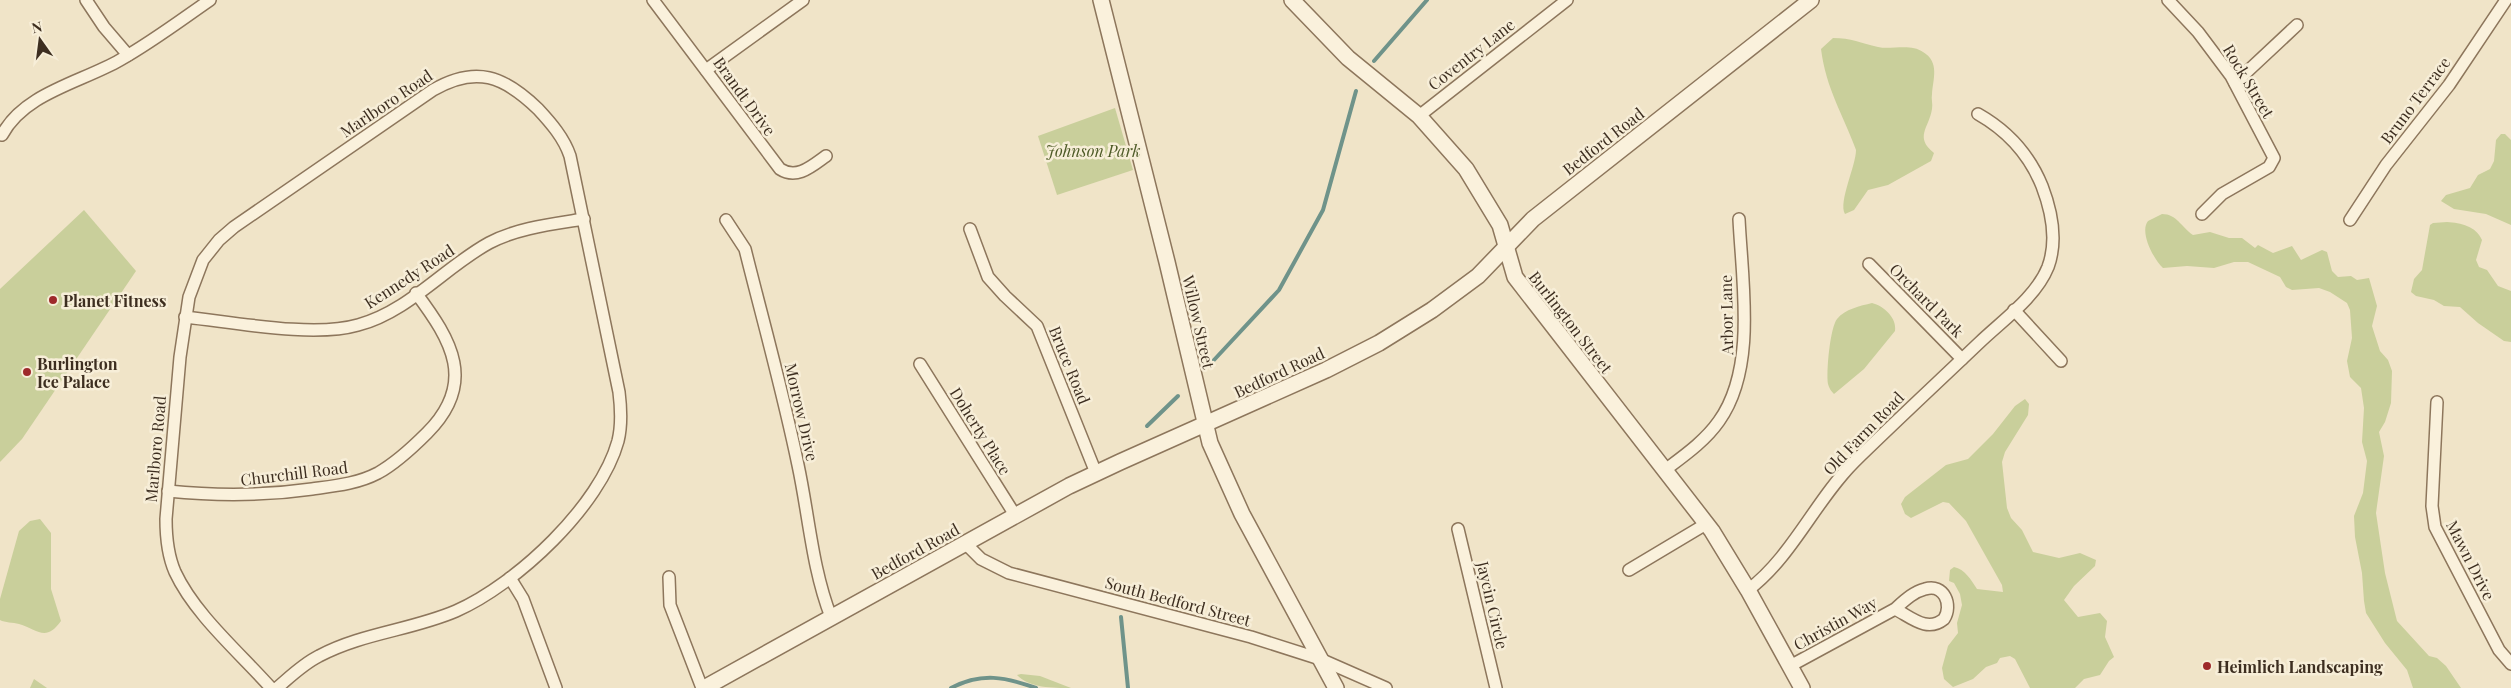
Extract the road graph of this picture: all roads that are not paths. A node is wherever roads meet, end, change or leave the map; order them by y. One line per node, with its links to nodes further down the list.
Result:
1 (86, 0): 12 (street)
2 (210, 0): 12 (street)
3 (653, 0): 13 (street, Brandt Drive)
4 (802, 0): 13 (street)
5 (1101, 0): 34 (street, Willow Street)
6 (1292, 0): 16 (street, Burlington Street)
7 (1568, 0): 16 (street, Coventry Lane)
8 (1811, 0): 25 (street, Bedford Road)
9 (2168, 0): 14 (street, Rock Street)
10 (2506, 0): 23 (street, Bruno Terrace)
11 (2297, 25): 14 (street)
12 (128, 55): 17 (street)
13 (706, 70): 18 (street, Brandt Drive)
14 (2235, 83): 19 (street, Rock Street)
15 (1978, 114): 28 (street, Old Farm Road)
16 (1419, 116): 25 (street, Burlington Street)
17 (2, 135)
18 (826, 156)
19 (2202, 214)
20 (584, 219): 27 (street, Kennedy Road); 29 (street, Marlboro Road); 44 (street, Marlboro Road)
21 (1739, 219): 35 (street, Arbor Lane)
22 (726, 220): 47 (street, Morrow Drive)
23 (2350, 220)
24 (970, 229): 36 (street, Bruce Road)
25 (1505, 247): 34 (street, Bedford Road); 35 (street, Burlington Street)
26 (1869, 264): 30 (street, Orchard Park)
27 (416, 293): 29 (street, Kennedy Road); 37 (street, Churchill Road)
28 (2014, 310): 30 (street, Old Farm Road); 31 (street)
29 (185, 317): 37 (street, Marlboro Road)
30 (1962, 359): 45 (street, Old Farm Road)
31 (2061, 361)
32 (920, 364): 38 (street, Doherty Place)
33 (2437, 402): 49 (street, Mawn Drive)
34 (1205, 425): 36 (street, Bedford Road); 48 (street, Willow Street)
35 (1665, 470): 39 (street, Burlington Street)
36 (1096, 472): 38 (street, Bedford Road)
37 (168, 491): 51 (street, Marlboro Road)
38 (1015, 515): 41 (street, Bedford Road)
39 (1706, 524): 42 (street); 45 (street, Burlington Street)
40 (1458, 529): 57 (street, Jaycin Circle)
41 (965, 543): 47 (street, Bedford Road); 48 (street, South Bedford Street)
42 (1629, 570)
43 (669, 577): 54 (street)
44 (510, 578): 52 (street, Marlboro Road); 53 (street)
45 (1748, 590): 50 (street, Burlington Street)
46 (1895, 609): 50 (street, Christin Way)
47 (831, 617): 54 (street, Bedford Road)
48 (1320, 659): 55 (street, Willow Street); 56 (street, South Bedford Street)
49 (2511, 664)
50 (1790, 666): 58 (street, Burlington Street)
51 (271, 688)
52 (277, 688)
53 (556, 688)
54 (703, 688)
55 (1336, 688)
56 (1386, 688)
57 (1496, 688)
58 (1802, 688)

